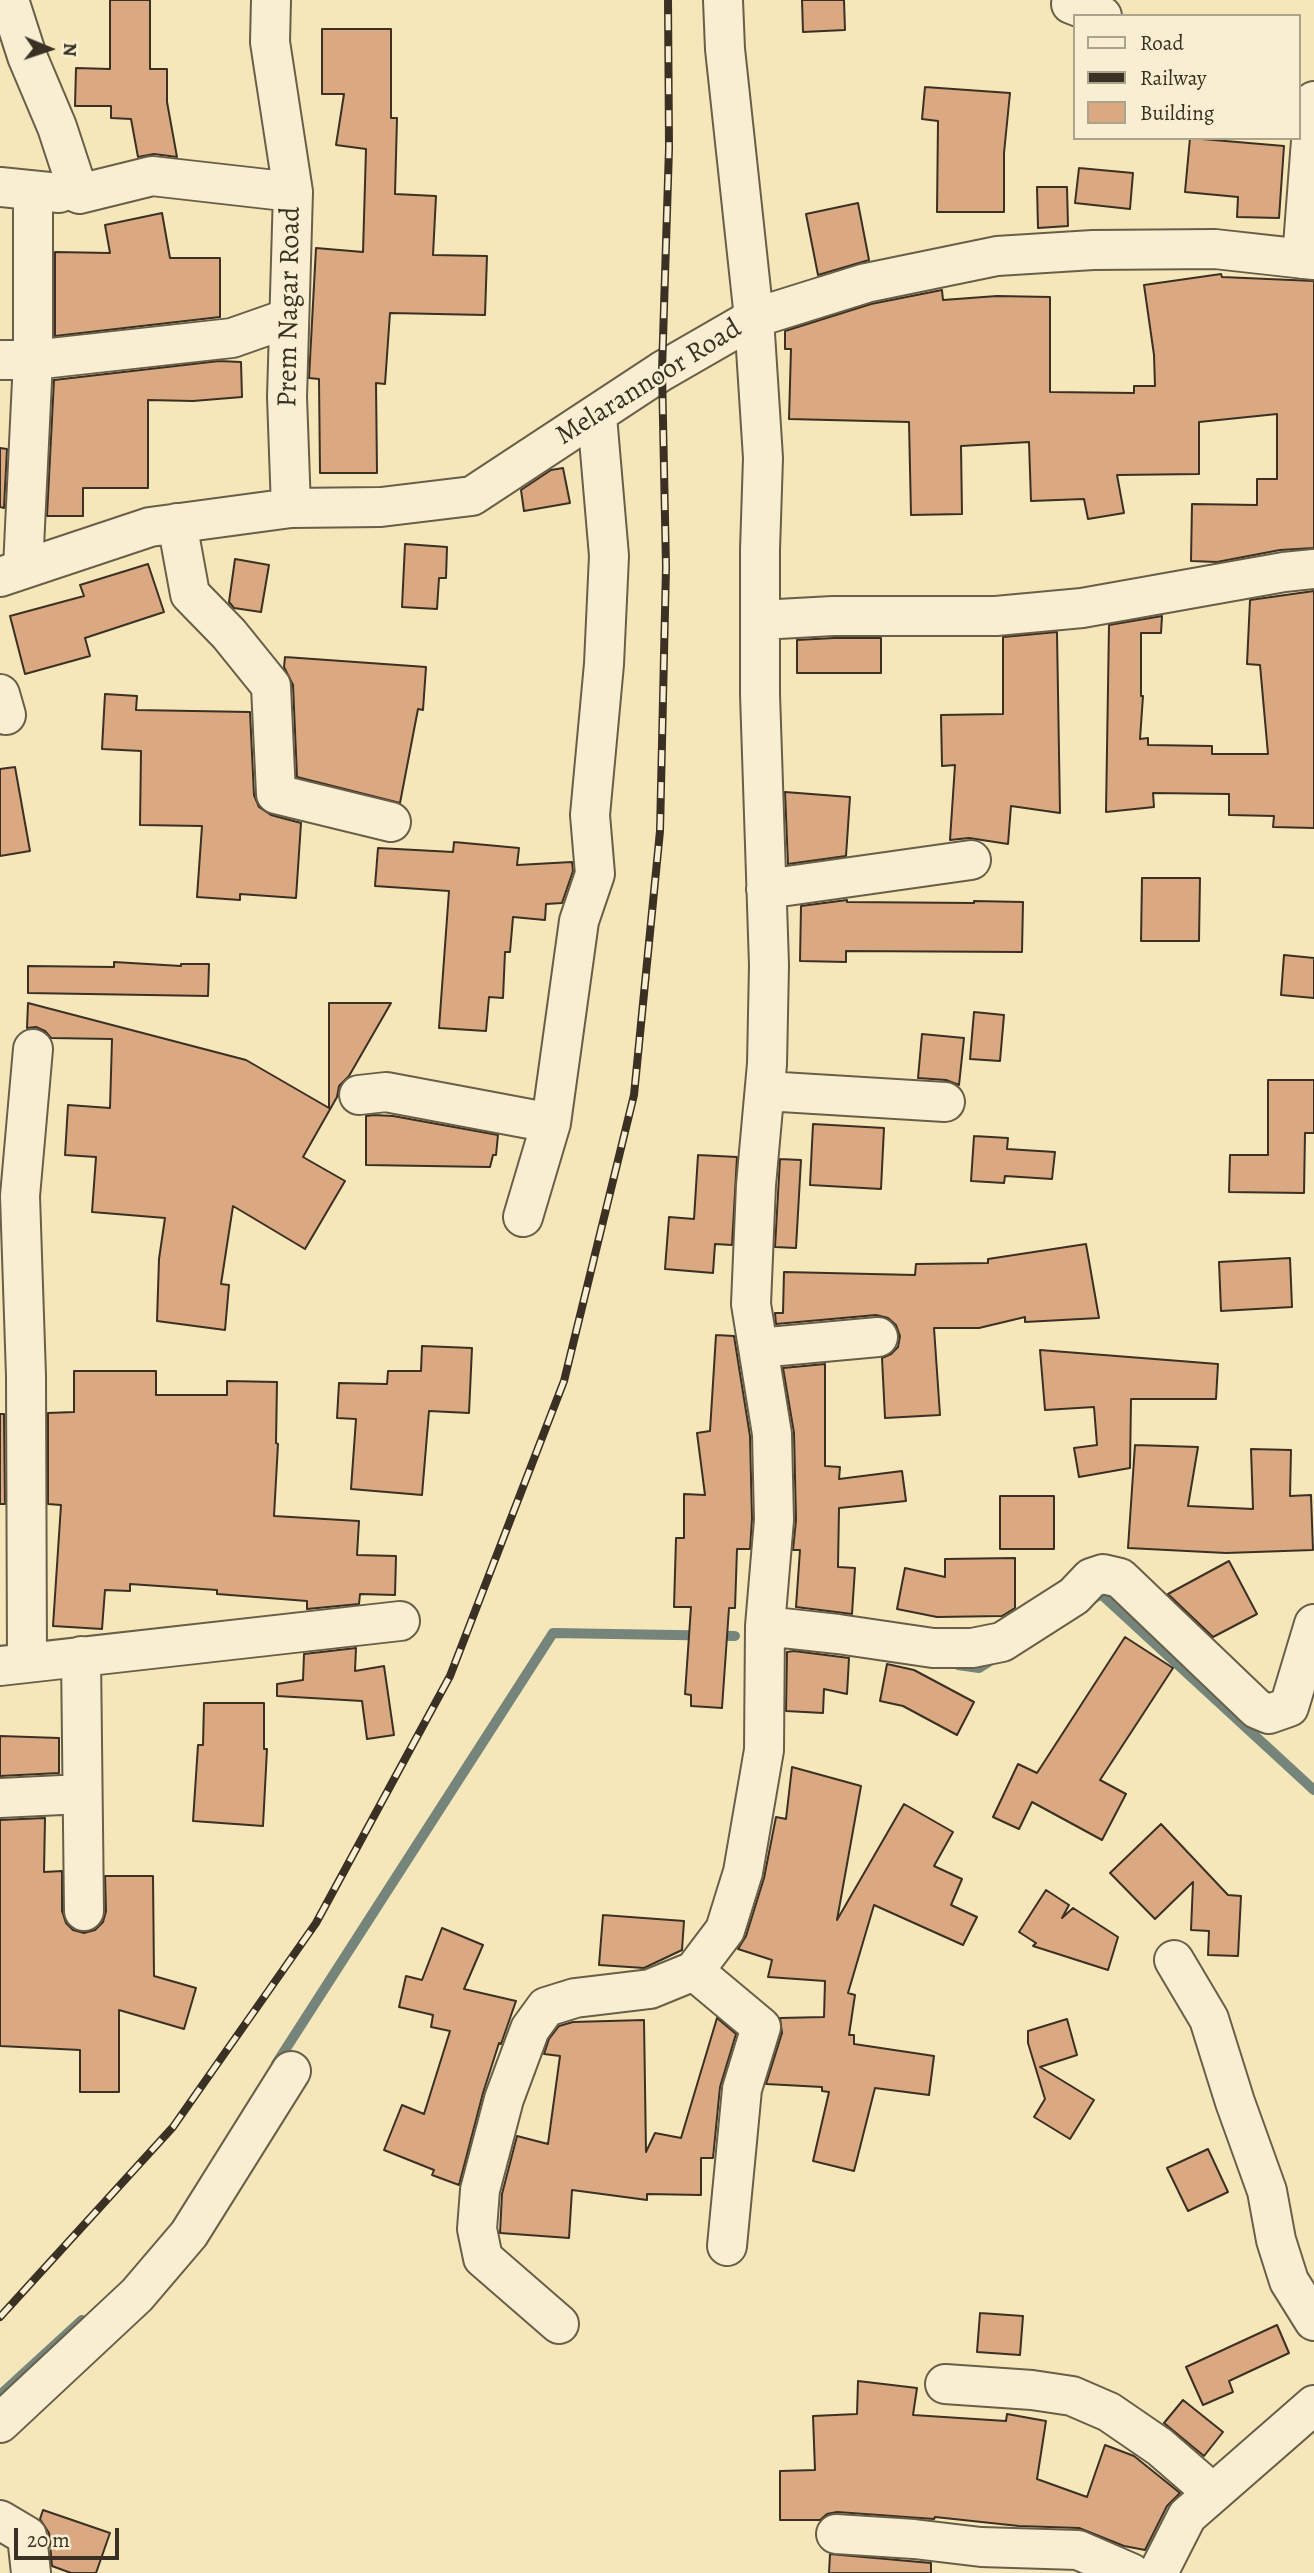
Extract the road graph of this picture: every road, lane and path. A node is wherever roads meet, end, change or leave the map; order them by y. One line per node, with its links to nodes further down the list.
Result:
1 (9, 0): 7 (street)
2 (271, 0): 6 (street)
3 (723, 0): 10 (street)
4 (1308, 119): 8 (street)
5 (17, 190): 7 (street, Prem Nagar Road); 11 (street)
6 (293, 192): 7 (street, Prem Nagar Road); 9 (street, Prem Nagar Road)
7 (79, 194)
8 (1308, 259): 10 (street, Melarannoor Road)
9 (289, 318): 11 (street); 13 (street, Prem Nagar Road)
10 (754, 318): 12 (street, Melarannoor Road); 17 (street)
11 (16, 360): 16 (street)
12 (597, 416): 13 (street, Melarannoor Road); 25 (street)
13 (291, 509): 14 (street, Melarannoor Road)
14 (177, 523): 16 (street, Melarannoor Road); 18 (street)
15 (1314, 569): 17 (street)
16 (11, 573)
17 (760, 620): 20 (street)
18 (391, 822)
19 (971, 860): 20 (street)
20 (766, 889): 22 (street)
21 (33, 1049): 33 (street)
22 (765, 1091): 24 (street); 28 (street)
23 (359, 1095): 25 (street)
24 (945, 1102)
25 (551, 1124): 26 (street)
26 (523, 1217)
27 (878, 1337): 28 (street)
28 (758, 1348): 31 (street)
29 (400, 1621): 32 (street)
30 (1314, 1624): 31 (street)
31 (765, 1626): 38 (street)
32 (81, 1656): 33 (street); 34 (street)
33 (13, 1664)
34 (82, 1794): 35 (street); 36 (street)
35 (0, 1798)
36 (84, 1911)
37 (1174, 1960): 41 (street)
38 (694, 1971): 40 (street); 42 (street)
39 (291, 2071): 45 (street)
40 (727, 2246)
41 (1314, 2321)
42 (559, 2324)
43 (945, 2384): 46 (street)
44 (1314, 2405): 46 (street)
45 (0, 2423)
46 (1213, 2493): 52 (street)
47 (0, 2520): 50 (street)
48 (836, 2534): 49 (street)
49 (965, 2559): 51 (street)
50 (31, 2573)
51 (1131, 2573)
52 (1158, 2573)

